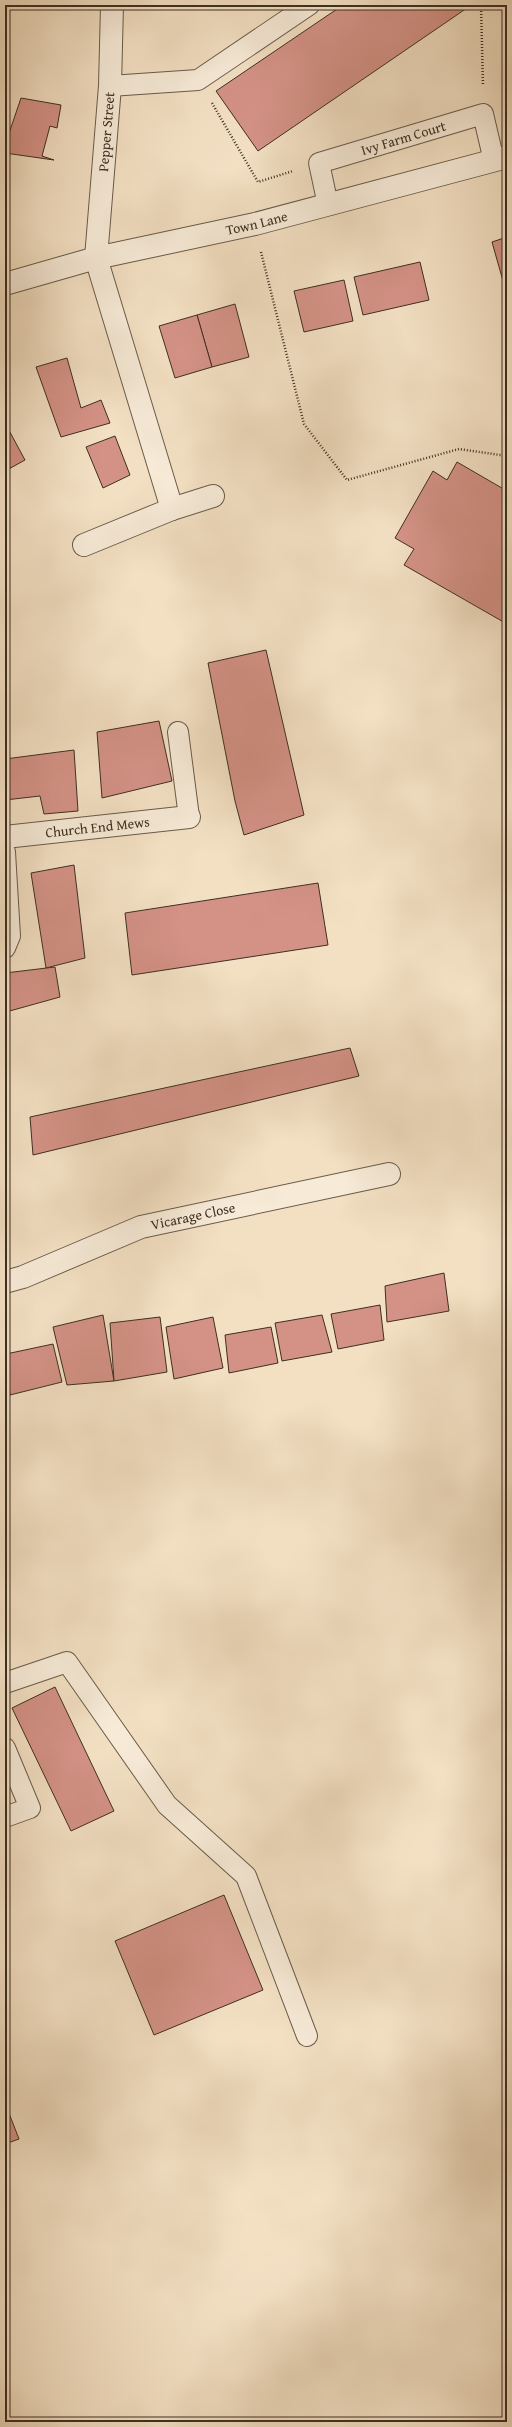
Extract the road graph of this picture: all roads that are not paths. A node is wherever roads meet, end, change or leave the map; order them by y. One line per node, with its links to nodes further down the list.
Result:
1 (112, 5): 3 (street, Pepper Street)
2 (309, 5): 3 (lane)
3 (110, 86): 6 (street, Pepper Street)
4 (500, 159): 5 (street, Town Lane); 5 (lane, Ivy Farm Court)
5 (328, 205): 6 (street, Town Lane)
6 (96, 258): 7 (street, Town Lane); 9 (street)
7 (5, 284)
8 (213, 496): 9 (street)
9 (172, 509): 10 (street)
10 (84, 544)
11 (178, 732): 12 (lane)
12 (189, 817): 13 (street, Church End Mews)
13 (5, 837)
14 (5, 852): 15 (lane)
15 (5, 948)
16 (389, 1174): 17 (street, Vicarage Close)
17 (5, 1282)
18 (5, 1683): 21 (lane)
19 (5, 1748): 20 (lane)
20 (5, 1817)
21 (307, 2036)

